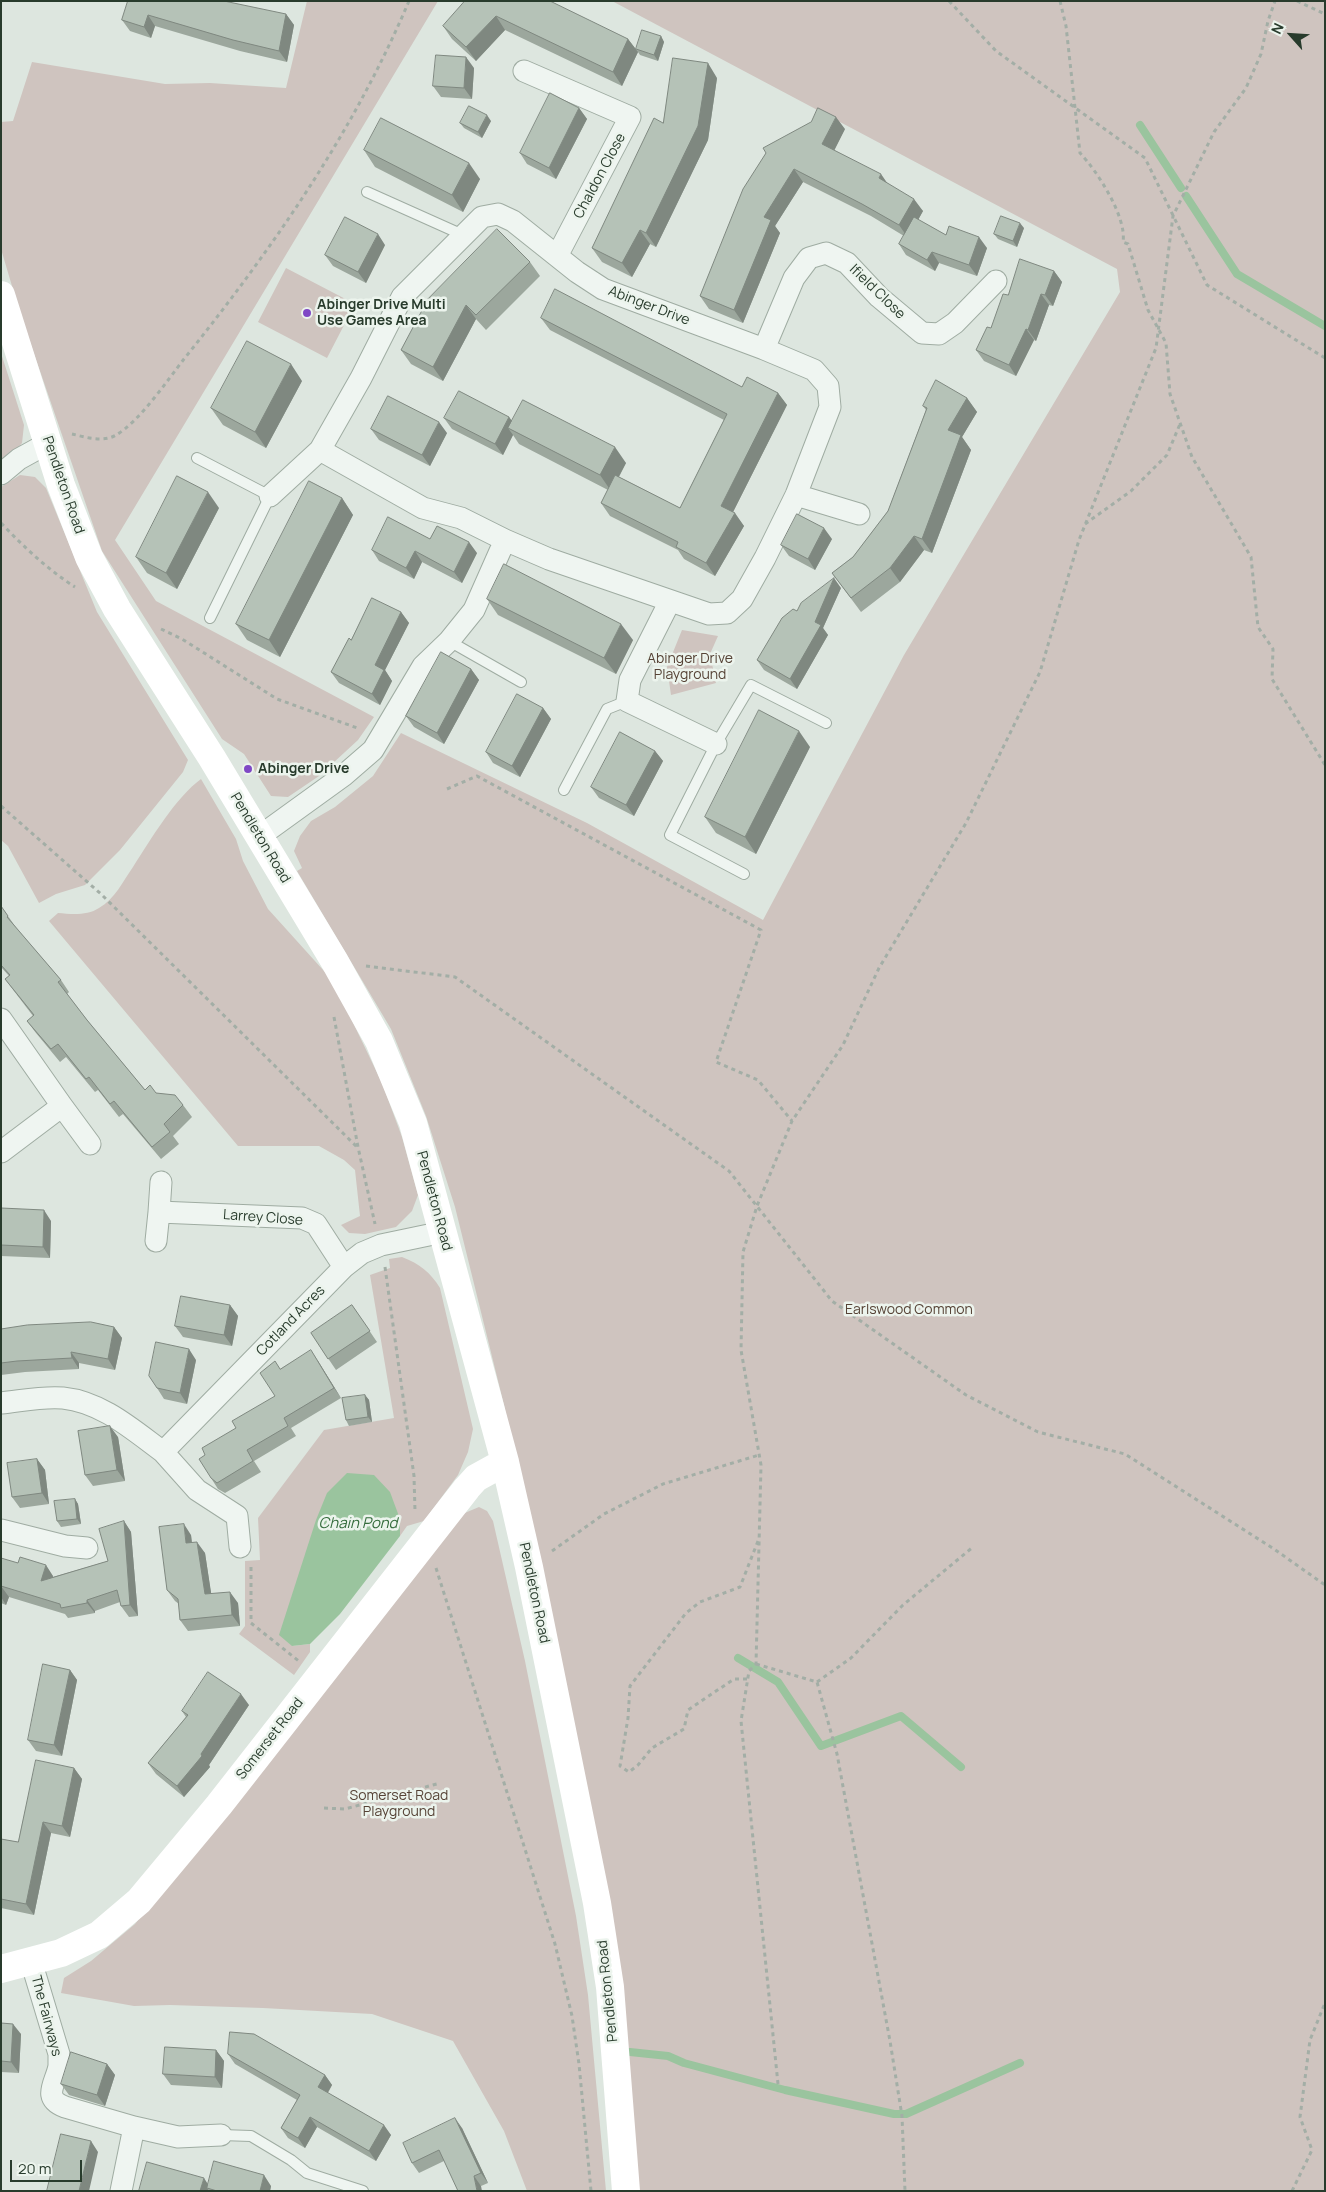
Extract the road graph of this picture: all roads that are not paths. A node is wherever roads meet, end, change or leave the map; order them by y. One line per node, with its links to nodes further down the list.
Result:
1 (524, 71): 4 (street, Chaldon Close)
2 (367, 192): 3 (lane)
3 (463, 235): 4 (street, Abinger Drive); 9 (street, Abinger Drive)
4 (557, 256): 7 (street, Abinger Drive)
5 (996, 281): 7 (street, Ifield Close)
6 (1, 295): 8 (street, Pendleton Road)
7 (764, 349): 12 (street, Abinger Drive)
8 (46, 435): 11 (street); 24 (street, Pendleton Road)
9 (320, 450): 13 (street); 15 (street, Abinger Drive)
10 (197, 458): 13 (lane)
11 (1, 474)
12 (796, 495): 14 (street); 16 (street, Abinger Drive)
13 (270, 496): 17 (lane)
14 (859, 514)
15 (505, 540): 16 (street, Abinger Drive); 18 (street)
16 (670, 601): 20 (street)
17 (210, 618)
18 (449, 641): 19 (lane); 24 (street)
19 (521, 682)
20 (627, 701): 22 (street); 23 (lane)
21 (826, 723): 22 (lane)
22 (716, 744): 25 (lane)
23 (564, 790)
24 (260, 836): 32 (street, Pendleton Road)
25 (744, 874)
26 (1, 1019): 27 (street)
27 (62, 1106): 28 (street); 29 (street)
28 (90, 1144)
29 (1, 1152)
30 (161, 1182): 31 (street)
31 (159, 1212): 33 (street); 34 (street, Larrey Close)
32 (443, 1232): 34 (street, Cotland Acres); 37 (street, Pendleton Road)
33 (156, 1241)
34 (344, 1267): 36 (street, Cotland Acres)
35 (1, 1403): 36 (street)
36 (163, 1452): 39 (street)
37 (505, 1462): 41 (street, Somerset Road); 47 (street, Pendleton Road)
38 (1, 1530): 40 (street)
39 (240, 1547)
40 (87, 1548)
41 (31, 1962): 42 (street, Somerset Road); 43 (street, The Fairways)
42 (1, 1969)
43 (134, 2127): 44 (street, The Fairways); 45 (street)
44 (222, 2135): 46 (lane)
45 (121, 2191)
46 (362, 2191)
47 (626, 2191)

